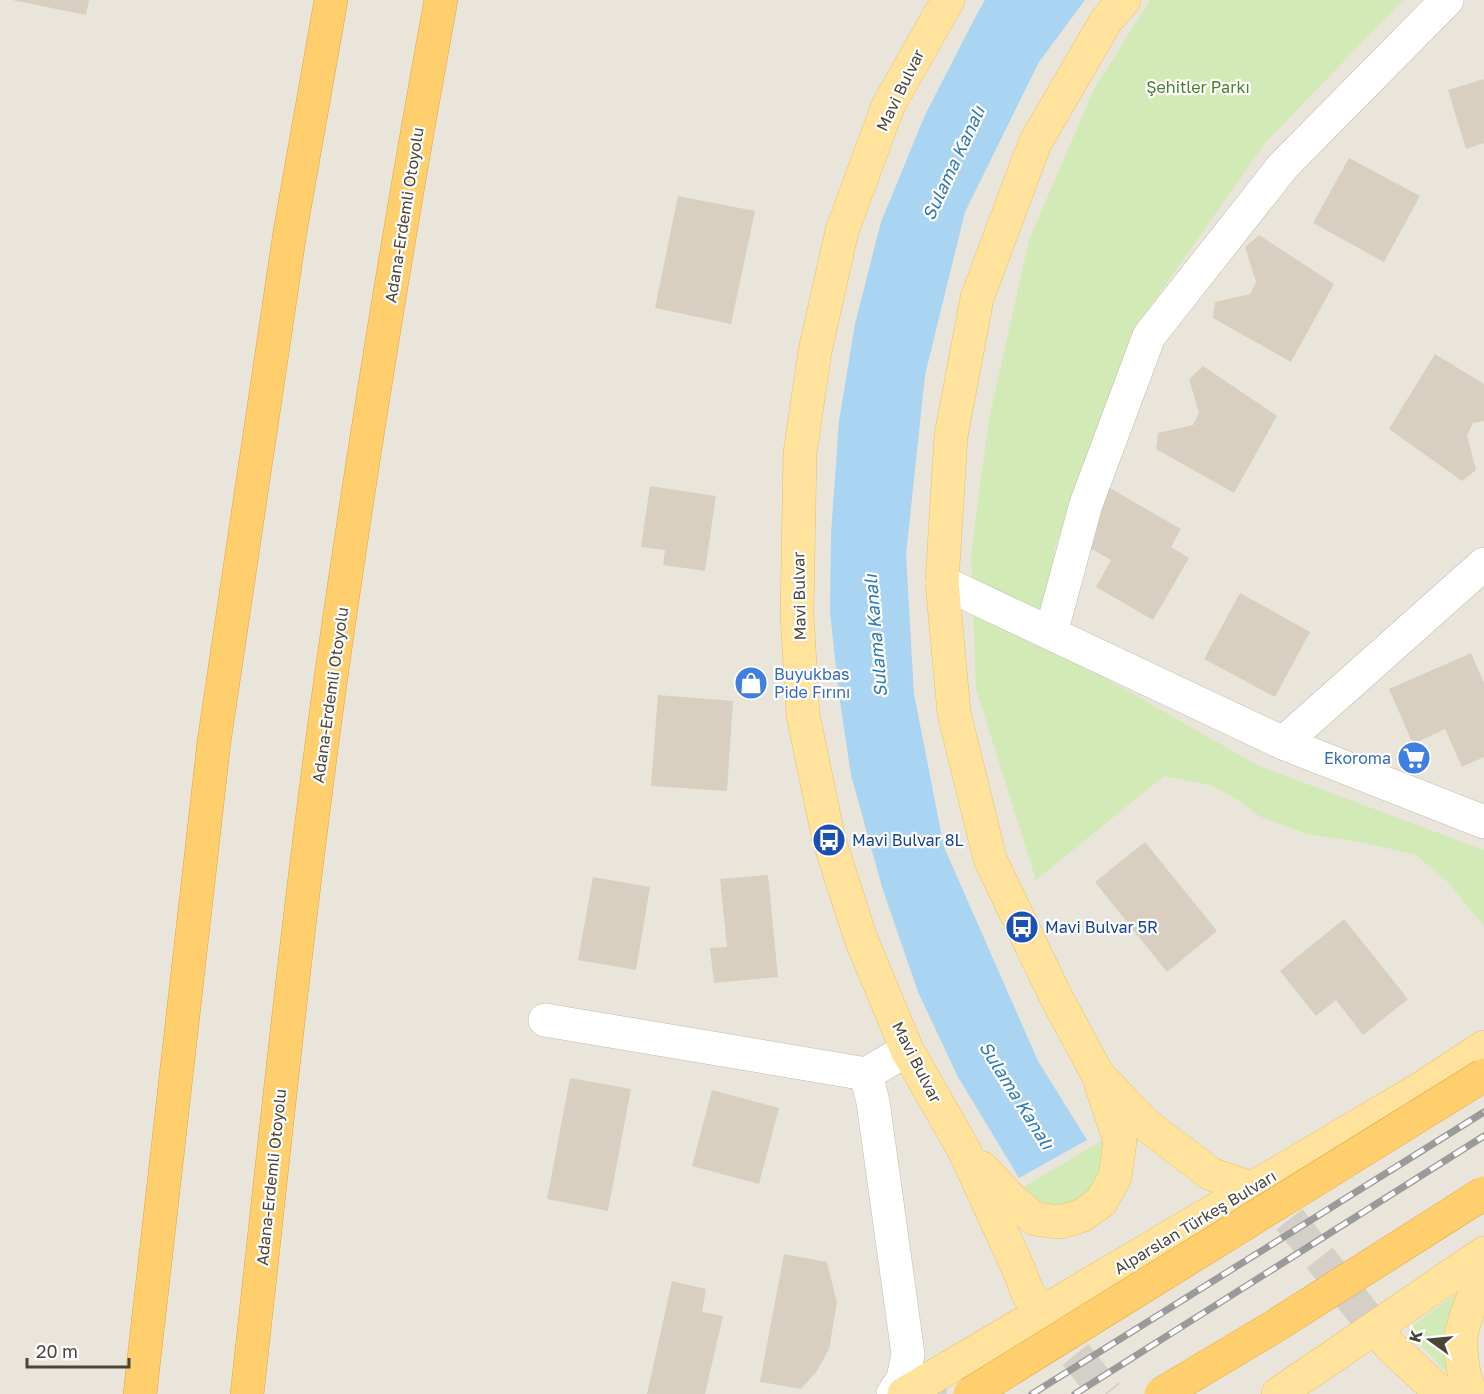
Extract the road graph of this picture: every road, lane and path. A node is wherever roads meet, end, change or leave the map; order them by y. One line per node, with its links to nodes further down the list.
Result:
1 (331, 0): 24 (highway)
2 (441, 0): 25 (highway, Adana-Erdemli Otoyolu)
3 (948, 0): 13 (main road, Mavi Bulvar)
4 (1124, 0): 7 (main road)
5 (1447, 0): 8 (street)
6 (1484, 564): 9 (street)
7 (942, 582): 8 (street); 16 (main road)
8 (1051, 633): 9 (street)
9 (1283, 743): 10 (street)
10 (1484, 822)
11 (545, 1020): 14 (street)
12 (1484, 1047): 18 (main road, Alparslan Türkeş Bulvarı)
13 (907, 1050): 14 (street); 17 (main road, Mavi Bulvar)
14 (866, 1074): 26 (street)
15 (1484, 1075): 28 (highway, Alparslan Türkeş Bulvarı, bridge)
16 (1098, 1076): 17 (main road); 18 (main road)
17 (964, 1150): 22 (main road, Mavi Bulvar)
18 (1251, 1188): 22 (main road, Alparslan Türkeş Bulvarı)
19 (1484, 1193): 29 (highway, bridge)
20 (1484, 1253): 23 (main road)
21 (1484, 1276): 32 (main road)
22 (1042, 1312): 27 (main road, Alparslan Türkeş Bulvarı)
23 (1375, 1328): 30 (main road); 31 (main road)
24 (140, 1394)
25 (247, 1394)
26 (893, 1394)
27 (904, 1394)
28 (970, 1394)
29 (1161, 1394)
30 (1278, 1394)
31 (1442, 1394)
32 (1471, 1394)

